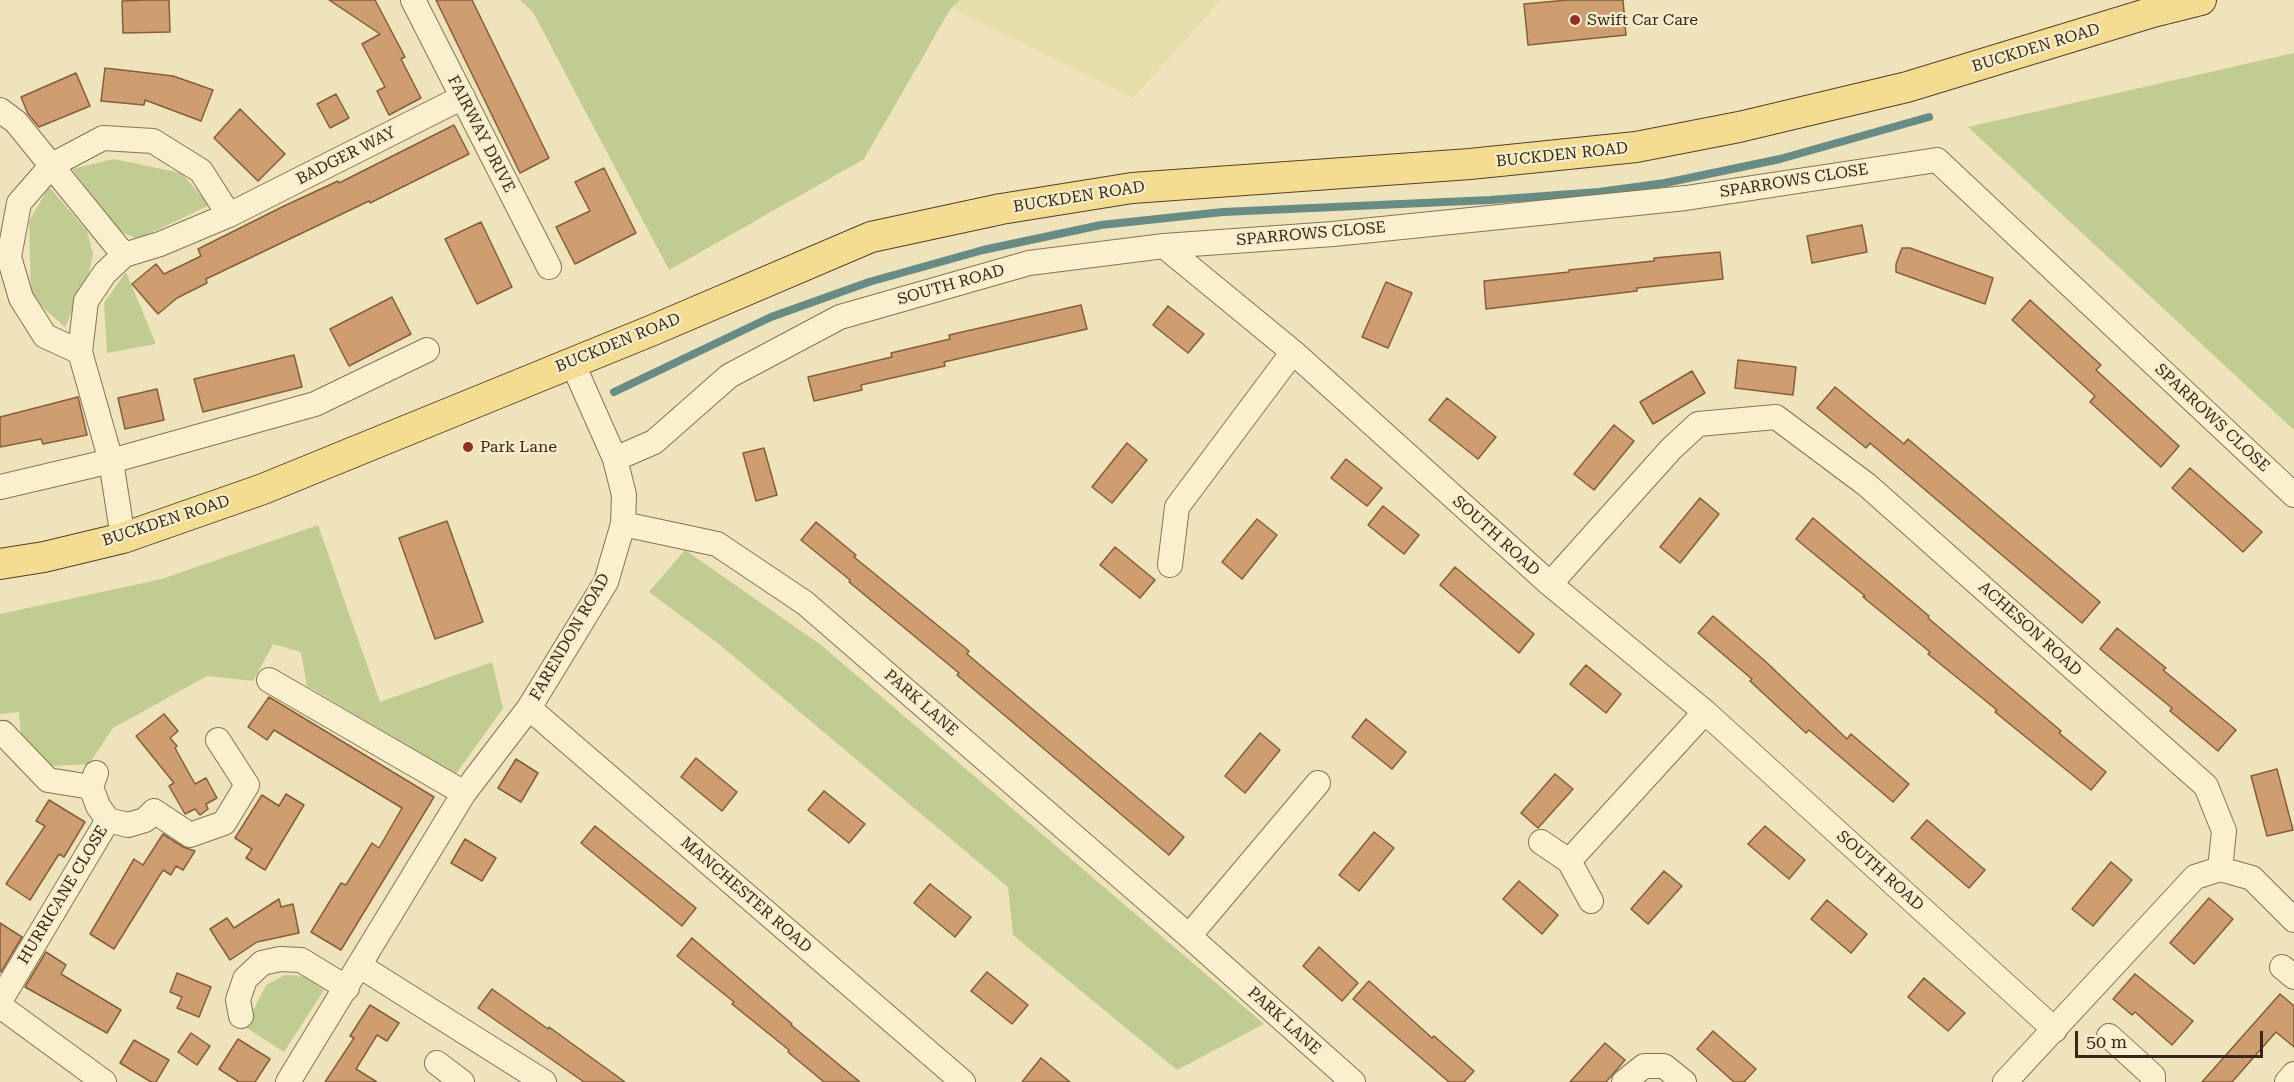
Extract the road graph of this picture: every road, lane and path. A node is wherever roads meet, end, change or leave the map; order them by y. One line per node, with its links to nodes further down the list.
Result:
1 (413, 0): 3 (street, FAIRWAY DRIVE)
2 (2201, 0): 13 (main road, BUCKDEN ROAD)
3 (463, 97): 6 (street, BADGER WAY); 9 (street, FAIRWAY DRIVE)
4 (0, 110): 5 (street)
5 (52, 165): 6 (street); 8 (street); 11 (street)
6 (229, 215): 8 (street, BADGER WAY)
7 (1164, 246): 12 (street, SOUTH ROAD); 14 (street, SOUTH ROAD); 17 (street, SPARROWS CLOSE)
8 (124, 255): 11 (street, BADGER WAY)
9 (549, 267)
10 (427, 350): 15 (street)
11 (80, 352): 15 (street, BADGER WAY)
12 (1293, 352): 21 (street); 22 (street, SOUTH ROAD)
13 (572, 362): 14 (street, FARENDON ROAD); 19 (main road, BUCKDEN ROAD)
14 (615, 459): 18 (street, FARENDON ROAD)
15 (111, 461): 16 (street); 19 (street, BADGER WAY)
16 (0, 487)
17 (2294, 495)
18 (623, 524): 24 (street, FARENDON ROAD); 36 (street, PARK LANE)
19 (123, 538): 20 (main road, BUCKDEN ROAD)
20 (0, 564)
21 (1170, 565)
22 (1550, 584): 25 (street, SOUTH ROAD); 33 (street, ACHESON ROAD)
23 (269, 680): 29 (street)
24 (529, 708): 29 (street, FARENDON ROAD); 51 (street, MANCHESTER ROAD)
25 (1705, 712): 32 (street); 42 (street, SOUTH ROAD)
26 (0, 734): 30 (street, HURRICANE CLOSE)
27 (218, 740): 30 (street, HURRICANE CLOSE)
28 (1318, 783): 36 (street)
29 (464, 793): 37 (street, FARENDON ROAD)
30 (108, 820): 39 (street, HURRICANE CLOSE)
31 (1541, 842): 32 (street)
32 (1569, 861): 34 (street)
33 (2220, 869): 35 (street); 42 (street)
34 (1591, 900)
35 (2294, 920)
36 (1189, 936): 52 (street, PARK LANE)
37 (360, 966): 38 (street, FARENDON ROAD); 50 (street)
38 (347, 988): 41 (street); 48 (street, FARENDON ROAD)
39 (0, 1001)
40 (0, 1006): 47 (street)
41 (241, 1016)
42 (2055, 1030): 54 (street)
43 (2109, 1036): 55 (street)
44 (437, 1063): 49 (street)
45 (2294, 1074): 56 (street)
46 (1681, 1081): 53 (street)
47 (104, 1082)
48 (288, 1082)
49 (462, 1082)
50 (544, 1082)
51 (963, 1082)
52 (1353, 1082)
53 (1624, 1082)
54 (2006, 1082)
55 (2153, 1082)
56 (2287, 1082)

